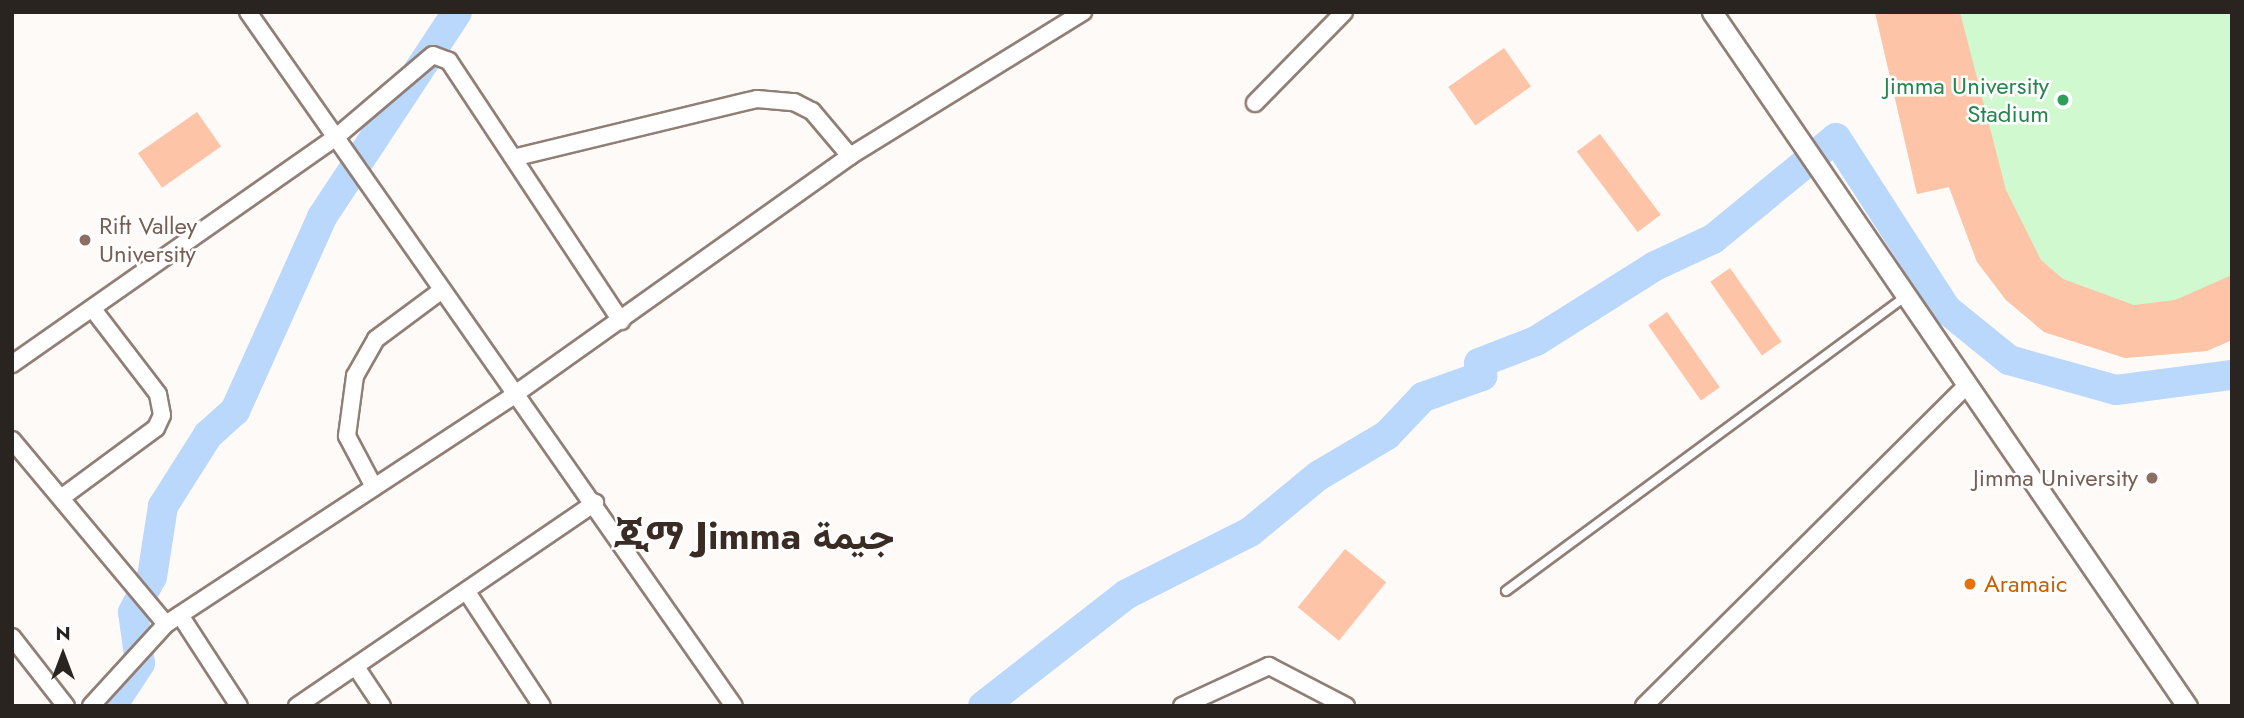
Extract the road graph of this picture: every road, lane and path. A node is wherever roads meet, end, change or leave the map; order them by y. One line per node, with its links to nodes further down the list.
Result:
1 (248, 12): 6 (street)
2 (1083, 12): 7 (street)
3 (1344, 12): 5 (street)
4 (1712, 12): 10 (street)
5 (1255, 103)
6 (335, 138): 8 (street); 9 (street); 11 (street)
7 (850, 156): 8 (street); 12 (street)
8 (517, 157): 12 (street)
9 (442, 290): 15 (street); 17 (street)
10 (1904, 298): 14 (street); 21 (lane)
11 (92, 309): 13 (street); 18 (street)
12 (621, 321): 15 (street)
13 (12, 364)
14 (1965, 387): 34 (street); 35 (street)
15 (511, 397): 17 (street); 19 (street)
16 (12, 440): 18 (street)
17 (374, 487): 22 (street)
18 (61, 498): 22 (street)
19 (595, 503): 20 (street); 31 (street)
20 (467, 592): 24 (street); 30 (street)
21 (1506, 592)
22 (173, 620): 26 (street); 27 (street)
23 (12, 637): 25 (street)
24 (356, 667): 28 (street); 29 (street)
25 (66, 706)
26 (91, 706)
27 (239, 706)
28 (297, 706)
29 (382, 706)
30 (542, 706)
31 (734, 706)
32 (1182, 706): 33 (street)
33 (1346, 706)
34 (1644, 706)
35 (2188, 706)

